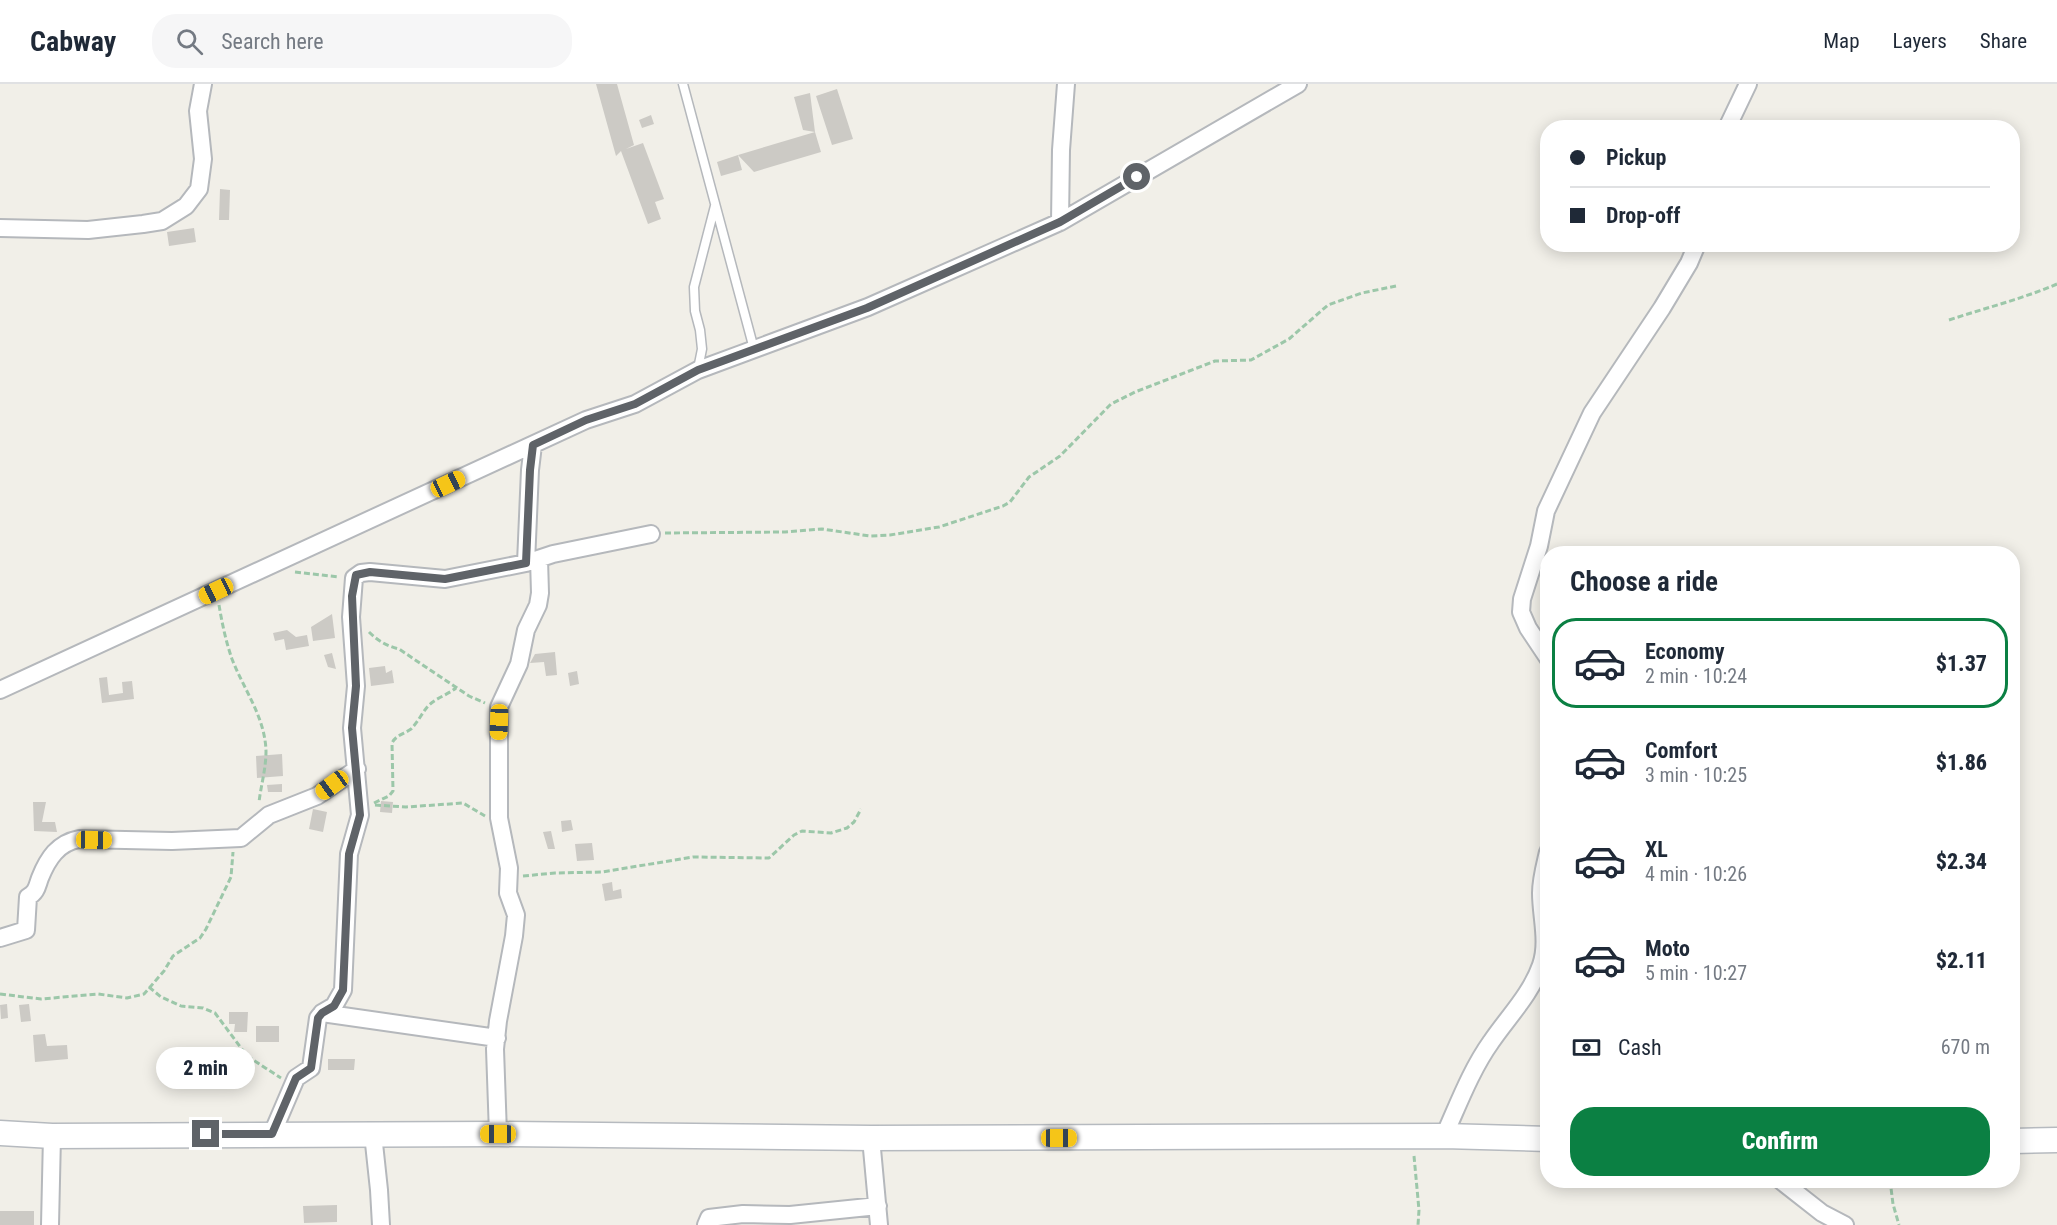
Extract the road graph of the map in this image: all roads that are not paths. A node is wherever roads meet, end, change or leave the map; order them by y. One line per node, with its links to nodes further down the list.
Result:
1 (203, 84): 9 (street)
2 (682, 84): 7 (lane)
3 (1066, 84): 8 (street)
4 (1298, 84): 8 (street)
5 (1748, 84): 6 (street)
6 (1732, 120)
7 (715, 205): 11 (lane); 12 (lane)
8 (1060, 222): 11 (street)
9 (0, 228)
10 (1694, 252): 18 (street)
11 (754, 349): 12 (street)
12 (698, 370): 13 (street)
13 (533, 445): 14 (street); 15 (street)
14 (509, 456): 15 (street); 19 (street)
15 (530, 470): 17 (street)
16 (651, 534): 17 (street)
17 (532, 561): 20 (street); 24 (street)
18 (1540, 646)
19 (0, 690)
20 (357, 769): 21 (street); 23 (street)
21 (0, 938)
22 (1540, 968): 30 (street)
23 (322, 1013): 24 (street); 26 (street)
24 (496, 1038): 28 (street)
25 (0, 1133): 29 (main road)
26 (272, 1134): 27 (main road); 29 (main road)
27 (373, 1134): 28 (main road); 38 (street)
28 (498, 1134): 31 (main road)
29 (52, 1136): 37 (street)
30 (1444, 1136): 31 (main road); 32 (main road)
31 (871, 1138): 36 (street)
32 (1540, 1139)
33 (2057, 1140): 34 (main road)
34 (2020, 1141)
35 (1790, 1188): 41 (street)
36 (878, 1206): 39 (street); 40 (street)
37 (50, 1225)
38 (381, 1225)
39 (706, 1225)
40 (879, 1225)
41 (1845, 1225)

